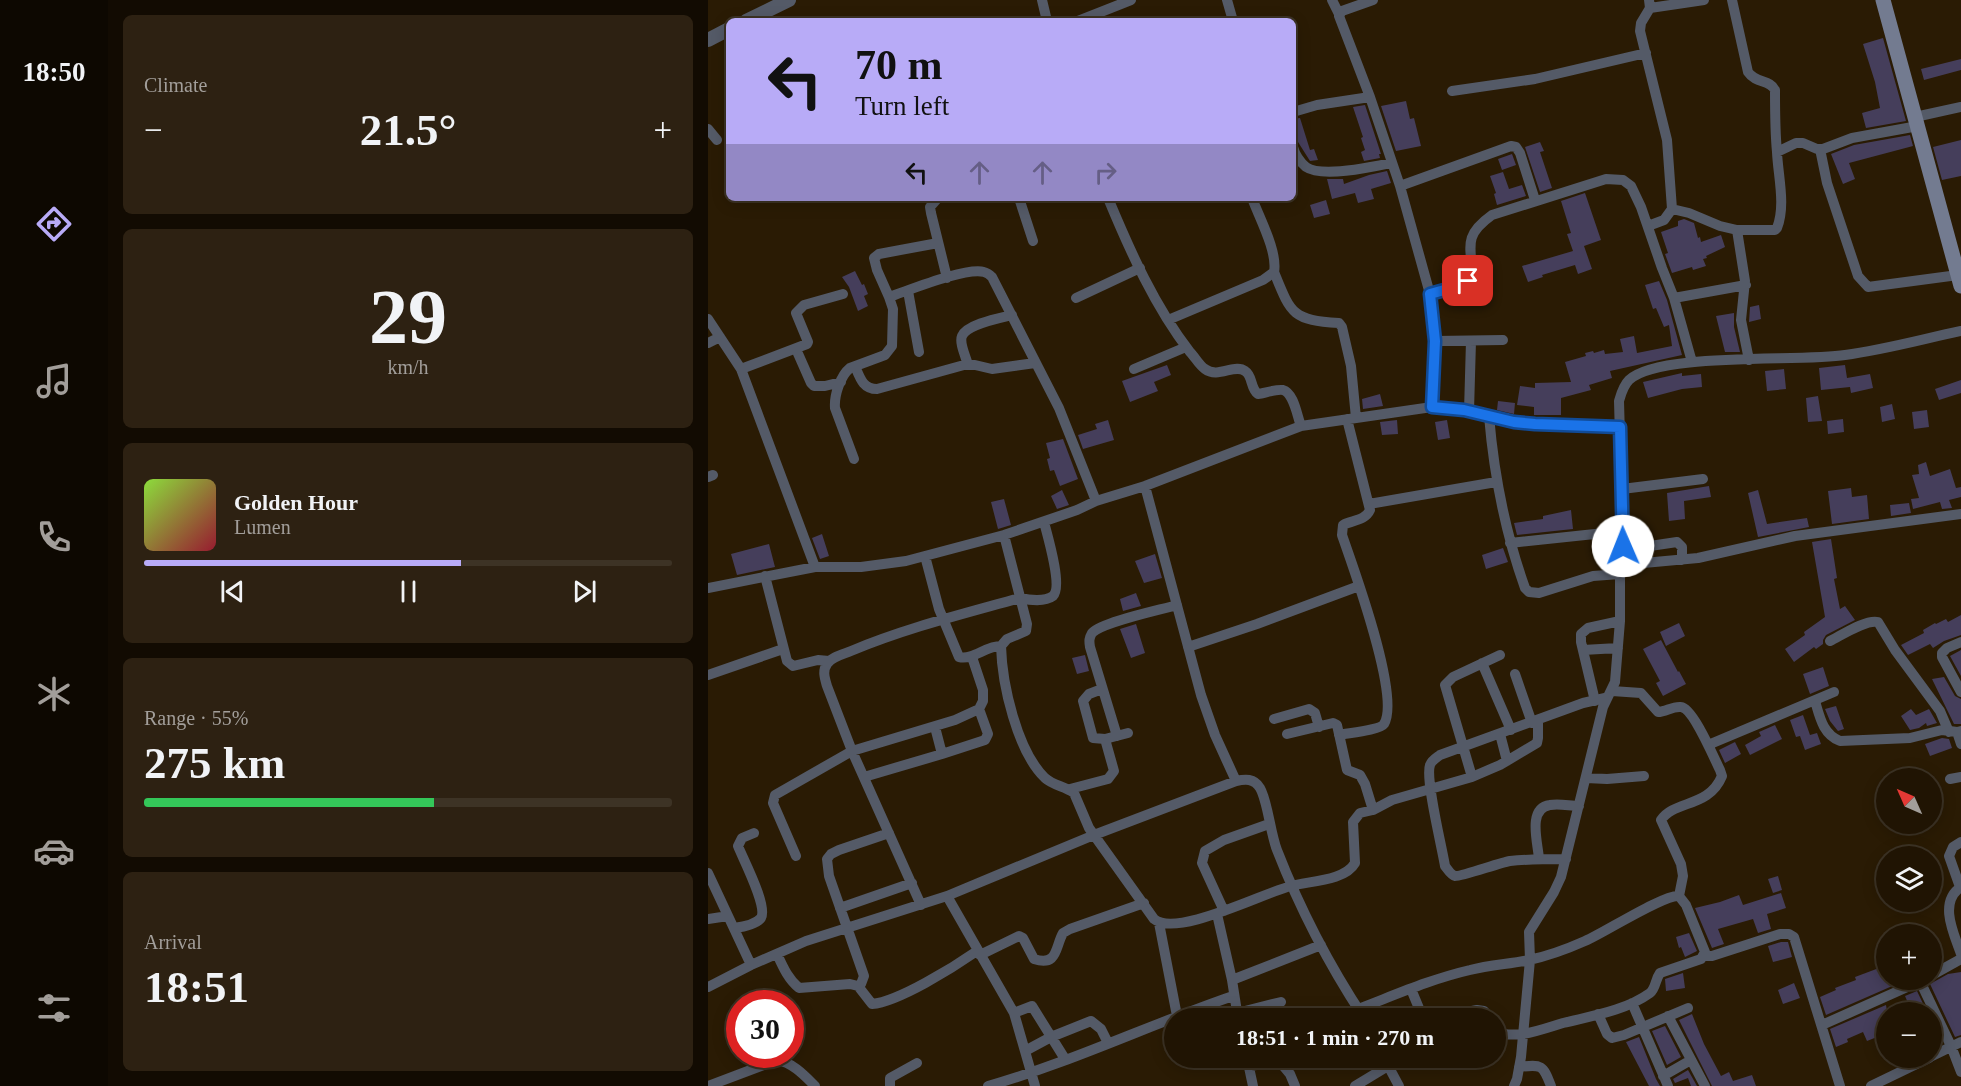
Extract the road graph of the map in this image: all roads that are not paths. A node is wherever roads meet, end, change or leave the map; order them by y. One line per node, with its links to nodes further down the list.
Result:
1 (789, 0): 12 (street)
2 (1042, 0): 13 (street)
3 (1131, 0): 14 (street)
4 (1227, 0): 15 (street)
5 (1332, 0): 11 (street)
6 (1373, 0): 11 (street)
7 (1704, 0): 10 (street)
8 (1732, 0): 28 (street)
9 (1883, 0): 23 (main road)
10 (1650, 4): 18 (street)
11 (1339, 14): 20 (street)
12 (752, 18)
13 (1046, 18)
14 (1086, 18)
15 (1232, 18)
16 (726, 31): 17 (street)
17 (708, 40)
18 (1646, 53): 19 (street); 36 (street)
19 (1452, 91)
20 (1370, 97): 22 (street); 29 (street)
21 (1961, 107): 23 (street)
22 (1296, 111)
23 (1916, 121): 26 (street); 44 (main road)
24 (708, 129): 25 (street)
25 (717, 140)
26 (1820, 149): 28 (street); 44 (street)
27 (1296, 152): 29 (street)
28 (1777, 152): 38 (street)
29 (1391, 163): 30 (street)
30 (1400, 186): 31 (street); 48 (street)
31 (1535, 200): 37 (street); 48 (street)
32 (935, 201): 40 (street)
33 (1020, 201): 39 (street)
34 (1109, 201): 41 (street)
35 (1253, 201): 42 (street)
36 (1672, 209): 37 (street); 38 (street)
37 (1648, 226): 51 (street)
38 (1737, 230): 45 (street)
39 (1033, 242)
40 (938, 243): 43 (street); 49 (street)
41 (1140, 268): 50 (street); 54 (street)
42 (1274, 272): 54 (street); 75 (street)
43 (947, 278): 46 (street); 52 (street)
44 (1960, 280)
45 (1746, 285): 51 (street); 64 (street)
46 (908, 291): 49 (street); 63 (street)
47 (843, 294): 62 (street)
48 (1430, 294): 58 (street)
49 (889, 297): 68 (street)
50 (1076, 298)
51 (1674, 298): 65 (street)
52 (1012, 315): 66 (street); 67 (street)
53 (708, 319): 56 (street)
54 (1168, 320): 61 (street)
55 (1961, 331): 64 (street)
56 (720, 337): 60 (street); 69 (street)
57 (1503, 340): 59 (street)
58 (1435, 341): 59 (street); 72 (street)
59 (1471, 341): 73 (street)
60 (708, 343)
61 (1186, 347): 70 (street); 76 (street)
62 (796, 349): 69 (street); 71 (street)
63 (919, 352)
64 (1749, 360): 65 (street)
65 (1692, 362): 77 (street)
66 (1035, 363): 67 (street); 83 (street)
67 (968, 365): 68 (street)
68 (855, 366): 71 (street)
69 (741, 369): 93 (street)
70 (1134, 369)
71 (841, 382): 78 (street)
72 (1432, 407): 73 (street); 75 (street)
73 (1469, 411): 74 (street)
74 (1489, 416): 77 (street); 80 (street)
75 (1352, 419): 76 (street); 84 (street)
76 (1301, 426): 81 (street)
77 (1620, 427): 82 (street)
78 (854, 459)
79 (1703, 479): 82 (street)
80 (1496, 482): 84 (street); 89 (street)
81 (1145, 486): 83 (street); 99 (street)
82 (1622, 489): 87 (street)
83 (1096, 501): 86 (street)
84 (1369, 504): 96 (street)
85 (1961, 514): 92 (street)
86 (1044, 522): 88 (street); 98 (street)
87 (1623, 531): 89 (street); 90 (street)
88 (1004, 535): 91 (street); 98 (street)
89 (1510, 543): 94 (street)
90 (1623, 550): 92 (street); 94 (street)
91 (924, 556): 93 (street); 100 (street)
92 (1682, 560): 94 (street)
93 (815, 567): 95 (street)
94 (1621, 570): 101 (street)
95 (765, 576): 97 (street); 107 (street)
96 (1359, 586): 105 (street); 130 (street)
97 (708, 588)
98 (1020, 598): 100 (street); 104 (street)
99 (1177, 605): 105 (street); 115 (street)
100 (943, 618): 110 (street); 111 (street)
101 (1620, 621): 106 (street); 108 (street)
102 (1830, 641): 126 (street)
103 (1961, 642): 117 (street)
104 (1000, 646): 110 (street); 145 (street)
105 (1188, 647): 143 (street)
106 (1618, 648): 108 (street); 118 (street)
107 (783, 649): 111 (street); 114 (street)
108 (1583, 650): 118 (street)
109 (1500, 655): 112 (street)
110 (972, 657): 120 (street)
111 (829, 661): 136 (street)
112 (1482, 663): 125 (street); 135 (street)
113 (1515, 674): 122 (street)
114 (708, 675)
115 (1102, 689): 131 (street); 132 (street)
116 (1834, 692): 119 (street)
117 (1961, 692)
118 (1604, 697): 122 (street); 134 (street); 142 (street)
119 (1815, 701): 126 (street); 134 (street)
120 (979, 709): 123 (street); 137 (street)
121 (1274, 719): 124 (street)
122 (1535, 721): 125 (street); 138 (street)
123 (935, 727): 136 (street); 137 (street)
124 (1319, 727): 128 (street); 130 (street)
125 (1511, 730): 129 (street)
126 (1955, 732): 133 (street)
127 (1128, 733): 131 (street)
128 (1287, 734)
129 (1500, 734): 135 (street); 138 (street)
130 (1339, 735): 147 (street)
131 (1117, 736): 132 (street)
132 (1105, 739): 145 (street)
133 (1961, 744)
134 (1708, 745): 161 (street)
135 (1464, 746): 141 (street); 144 (street)
136 (852, 751): 140 (street); 153 (street)
137 (942, 754): 140 (street)
138 (1507, 761): 141 (street)
139 (1644, 776): 142 (street)
140 (864, 777): 150 (street)
141 (1472, 777): 144 (street)
142 (1586, 778): 146 (street)
143 (1236, 782): 148 (street); 151 (street)
144 (1430, 788): 147 (street); 154 (street)
145 (1070, 789): 151 (street)
146 (1579, 806): 154 (street); 155 (street)
147 (1373, 810): 158 (street)
148 (1269, 824): 158 (street); 165 (street)
149 (754, 833): 169 (street)
150 (889, 833): 157 (street); 164 (street)
151 (1094, 836): 160 (street); 162 (street)
152 (1961, 842): 159 (street)
153 (795, 856)
154 (1539, 859): 155 (street)
155 (1566, 859): 176 (street)
156 (708, 875): 166 (street)
157 (912, 883): 163 (street); 164 (street)
158 (1292, 885): 165 (street); 171 (street)
159 (1960, 887): 174 (street)
160 (947, 896): 163 (street); 172 (street)
161 (1679, 896): 175 (street); 176 (street)
162 (1144, 903): 168 (street); 172 (street)
163 (921, 905): 170 (street)
164 (840, 908): 170 (street)
165 (1220, 913): 168 (street); 180 (street)
166 (728, 916): 167 (street); 169 (street)
167 (708, 919)
168 (1159, 923): 189 (street)
169 (734, 928): 178 (street)
170 (847, 928): 173 (street); 181 (street)
171 (1321, 945): 180 (street); 193 (street)
172 (979, 953): 181 (street); 197 (street)
173 (777, 954): 178 (street); 181 (street)
174 (1961, 954)
175 (1703, 956): 188 (street); 201 (street)
176 (1530, 960): 183 (street); 203 (street)
177 (1961, 960): 179 (street)
178 (752, 965): 182 (street)
179 (1942, 970)
180 (1232, 980): 186 (street)
181 (858, 986)
182 (708, 987)
183 (1411, 989): 194 (street); 195 (street)
184 (1900, 990): 201 (street)
185 (1927, 990): 207 (street)
186 (1233, 996): 190 (street); 191 (street)
187 (1281, 1002): 192 (street)
188 (1632, 1003): 198 (street); 202 (street)
189 (1175, 1008)
190 (1199, 1008)
191 (1236, 1008)
192 (1263, 1008)
193 (1358, 1008)
194 (1373, 1008)
195 (1419, 1008)
196 (1688, 1008): 199 (street)
197 (1014, 1013): 205 (street); 208 (street)
198 (1598, 1014): 202 (street); 203 (street)
199 (1668, 1016): 202 (street); 211 (street)
200 (1164, 1021): 206 (street)
201 (1822, 1026): 234 (street)
202 (1641, 1028): 221 (street)
203 (1523, 1034): 204 (street); 213 (street)
204 (1506, 1035)
205 (1051, 1037): 206 (street); 208 (street); 210 (street)
206 (1108, 1043): 210 (street)
207 (1956, 1044): 209 (street); 219 (street)
208 (1025, 1051): 220 (street)
209 (1942, 1051)
210 (1065, 1059): 220 (street)
211 (1691, 1060): 221 (street); 233 (street)
212 (917, 1063): 224 (street)
213 (1520, 1067): 231 (street); 232 (street)
214 (1249, 1068): 227 (street)
215 (1285, 1068): 228 (street)
216 (1378, 1068): 229 (street)
217 (1389, 1068): 230 (street)
218 (1907, 1068): 235 (street)
219 (1961, 1072)
220 (1031, 1074): 225 (street); 226 (street)
221 (1665, 1081)
222 (708, 1086): 223 (street)
223 (815, 1086)
224 (890, 1086)
225 (988, 1086)
226 (1035, 1086)
227 (1253, 1086)
228 (1295, 1086)
229 (1354, 1086)
230 (1399, 1086)
231 (1514, 1086)
232 (1551, 1086)
233 (1705, 1086)
234 (1840, 1086)
235 (1870, 1086)

